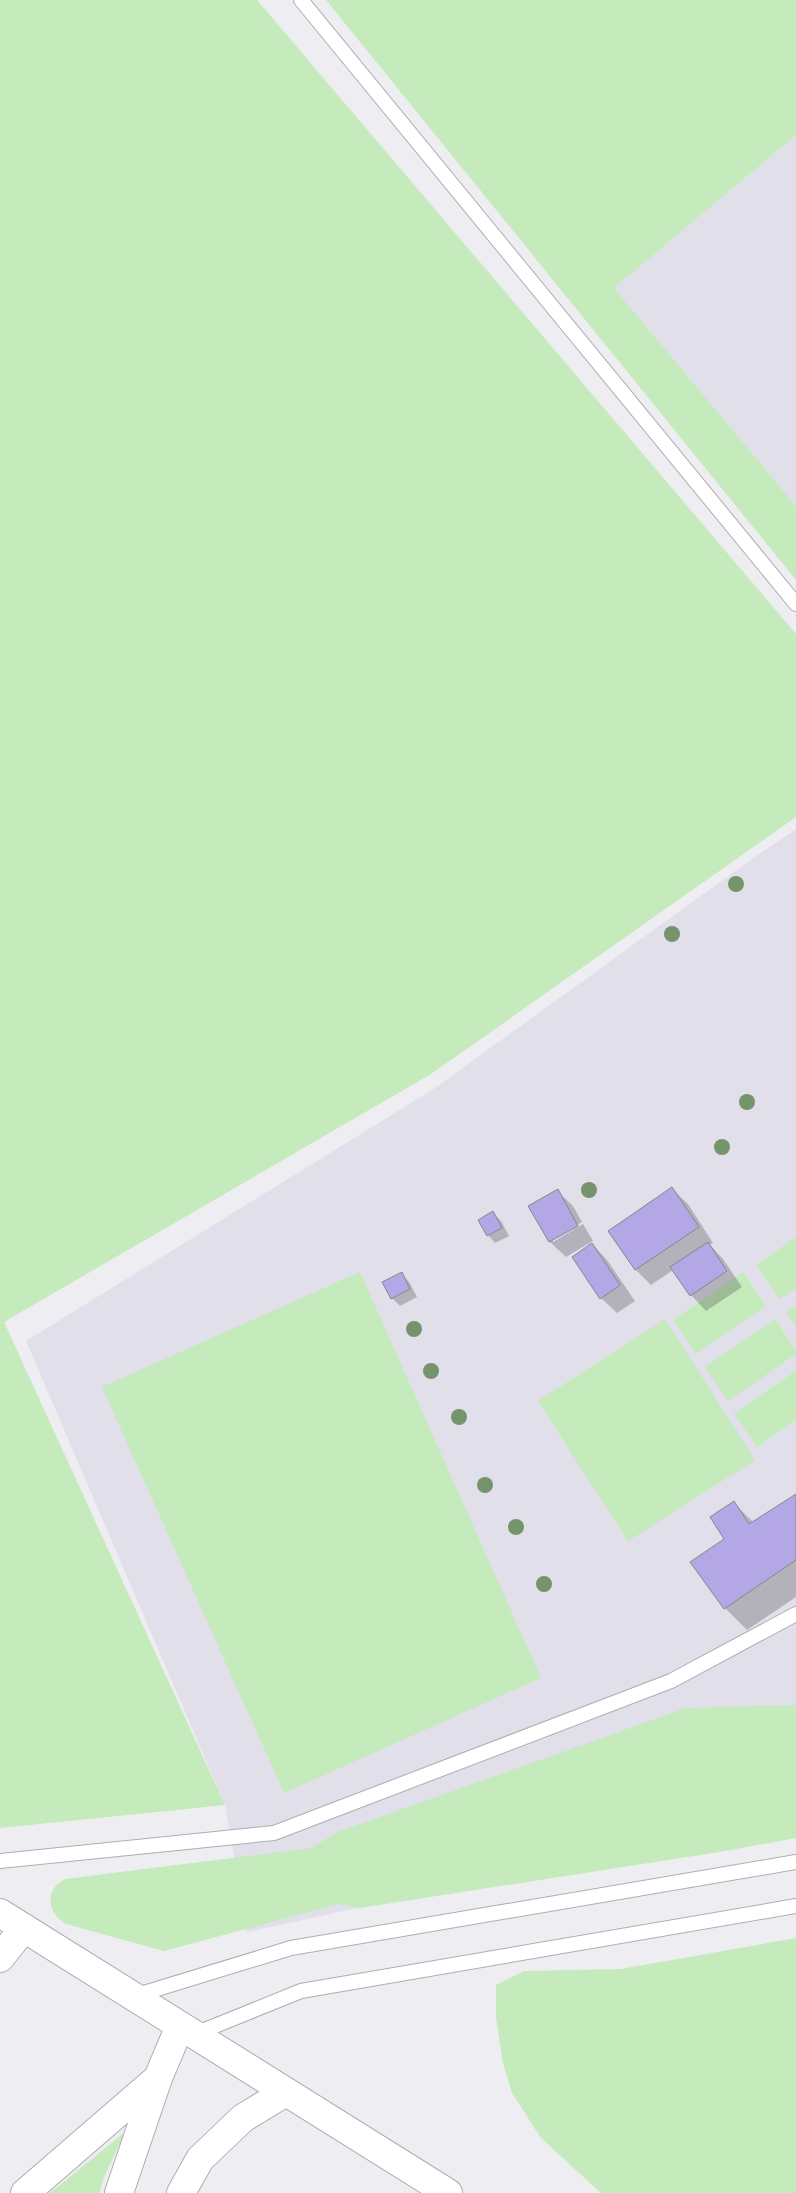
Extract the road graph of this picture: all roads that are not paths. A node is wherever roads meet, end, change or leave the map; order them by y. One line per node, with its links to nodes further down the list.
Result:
1 (301, 0): 2 (lane)
2 (796, 604)
3 (796, 1614): 4 (lane)
4 (0, 1861)
5 (796, 1862): 10 (lane)
6 (796, 1906): 11 (lane)
7 (0, 1913): 8 (street)
8 (24, 1928): 9 (street); 10 (street)
9 (0, 1958)
10 (134, 1996): 11 (street)
11 (187, 2030): 12 (street); 13 (street)
12 (158, 2078): 14 (street); 15 (street)
13 (286, 2092): 16 (street); 17 (street)
14 (25, 2193)
15 (119, 2193)
16 (181, 2193)
17 (448, 2193)

